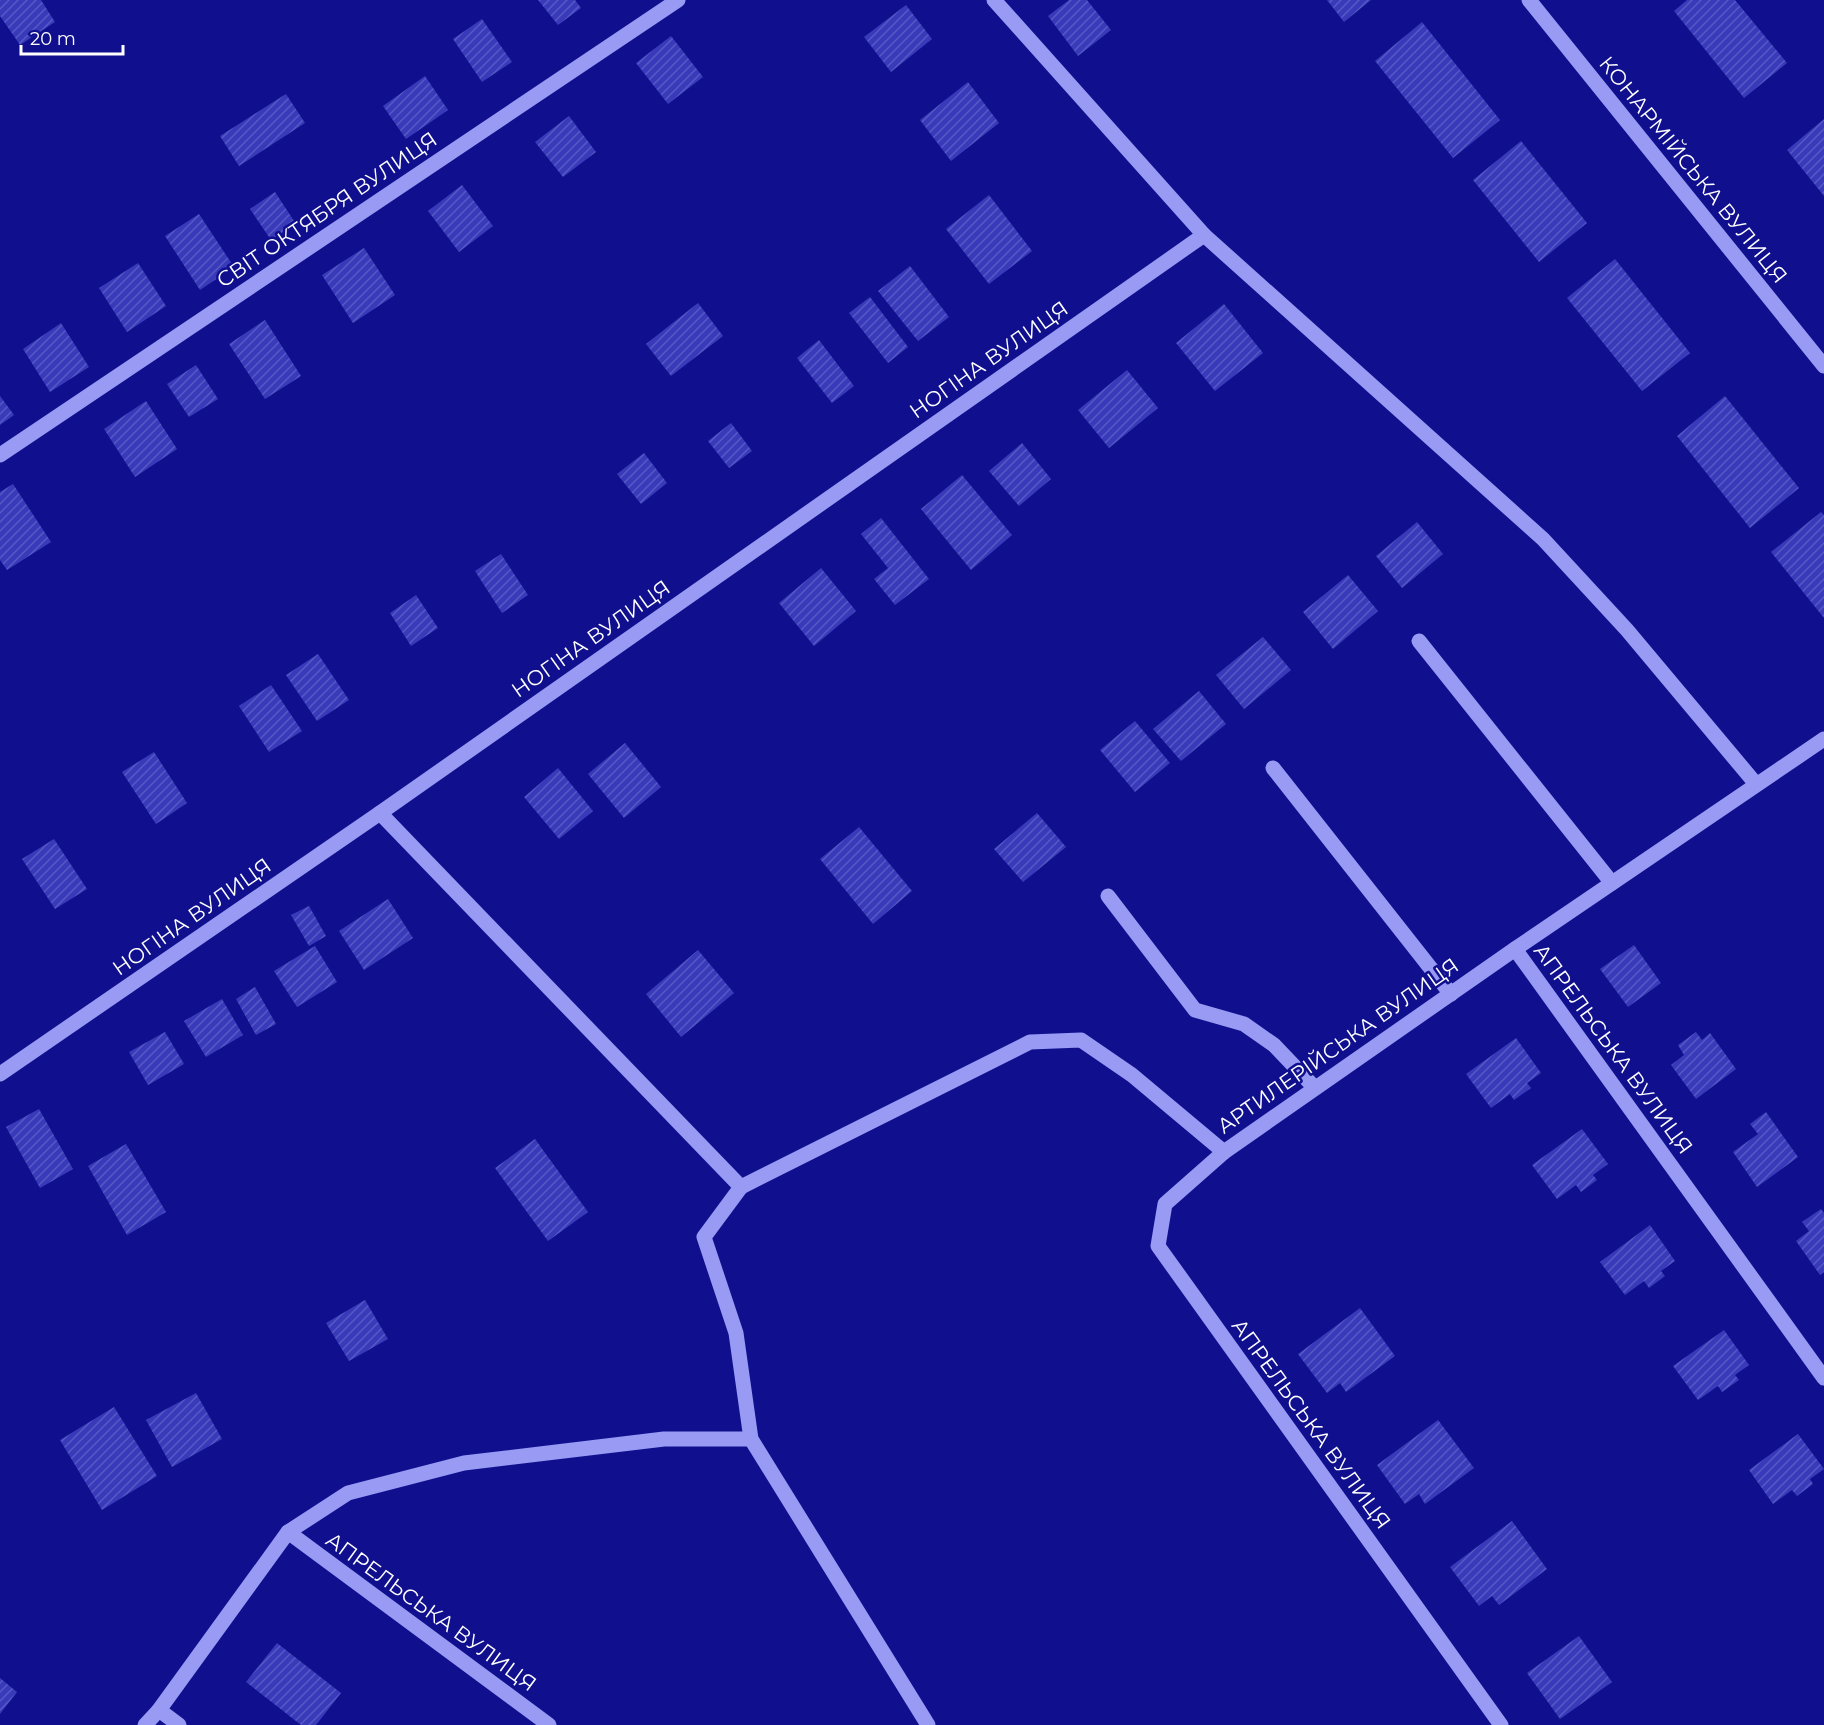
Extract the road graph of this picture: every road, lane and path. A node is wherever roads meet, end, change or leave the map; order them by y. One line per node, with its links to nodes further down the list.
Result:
1 (678, 0): 6 (street, СВІТ ОКТЯБРЯ ВУЛИЦЯ)
2 (994, 0): 4 (street)
3 (1529, 0): 5 (street, КОНАРМІЙСЬКА ВУЛИЦЯ)
4 (1204, 235): 10 (street); 11 (street, НОГІНА ВУЛИЦЯ)
5 (1824, 366)
6 (0, 455)
7 (1419, 641): 12 (street)
8 (1824, 739): 10 (street, АРТИЛЕРІЙСЬКА ВУЛИЦЯ)
9 (1273, 768): 15 (street)
10 (1756, 784): 12 (street, АРТИЛЕРІЙСЬКА ВУЛИЦЯ)
11 (380, 813): 16 (street, НОГІНА ВУЛИЦЯ); 19 (street)
12 (1612, 883): 14 (street, АРТИЛЕРІЙСЬКА ВУЛИЦЯ)
13 (1108, 896): 17 (street)
14 (1515, 949): 15 (street, АРТИЛЕРІЙСЬКА ВУЛИЦЯ); 20 (street, АПРЕЛЬСЬКА ВУЛИЦЯ)
15 (1451, 994): 17 (street, АРТИЛЕРІЙСЬКА ВУЛИЦЯ)
16 (0, 1074)
17 (1315, 1088): 18 (street, АРТИЛЕРІЙСЬКА ВУЛИЦЯ)
18 (1224, 1152): 19 (street, АРТИЛЕРІЙСЬКА ВУЛИЦЯ); 28 (street, АПРЕЛЬСЬКА ВУЛИЦЯ)
19 (741, 1187): 21 (street)
20 (1824, 1378)
21 (750, 1439): 22 (street); 27 (street)
22 (288, 1533): 23 (street); 26 (street, АПРЕЛЬСЬКА ВУЛИЦЯ)
23 (159, 1710): 24 (street); 25 (street)
24 (145, 1725)
25 (179, 1725)
26 (549, 1725)
27 (928, 1725)
28 (1501, 1725)

